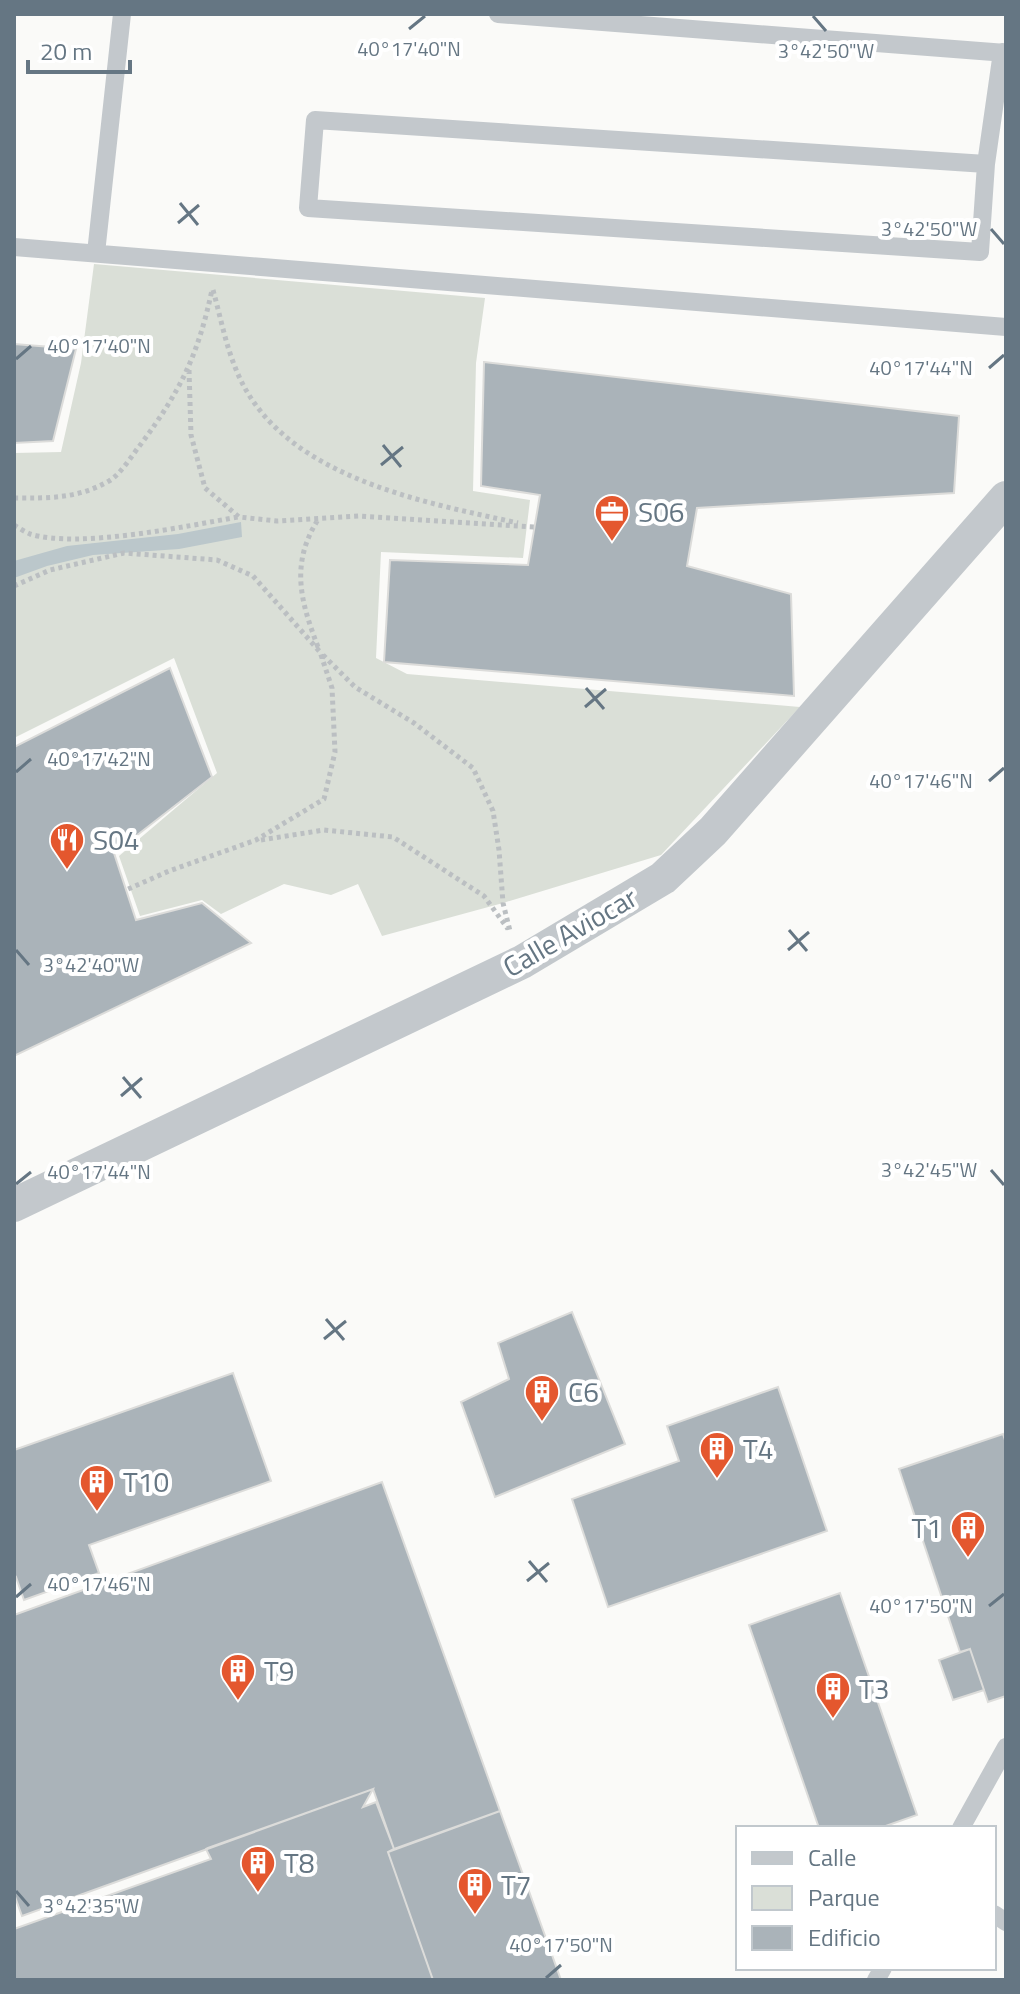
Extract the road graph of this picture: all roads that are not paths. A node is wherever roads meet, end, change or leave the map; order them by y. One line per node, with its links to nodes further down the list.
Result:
1 (122, 14): 6 (lane)
2 (498, 14): 3 (lane)
3 (1004, 52): 4 (lane)
4 (986, 164): 4 (lane)
5 (14, 247): 6 (lane)
6 (96, 253): 7 (lane)
7 (1006, 327)
8 (1006, 498): 9 (street, Calle Aviocar)
9 (14, 1205)
10 (1006, 1747): 11 (lane)
11 (962, 1826)

